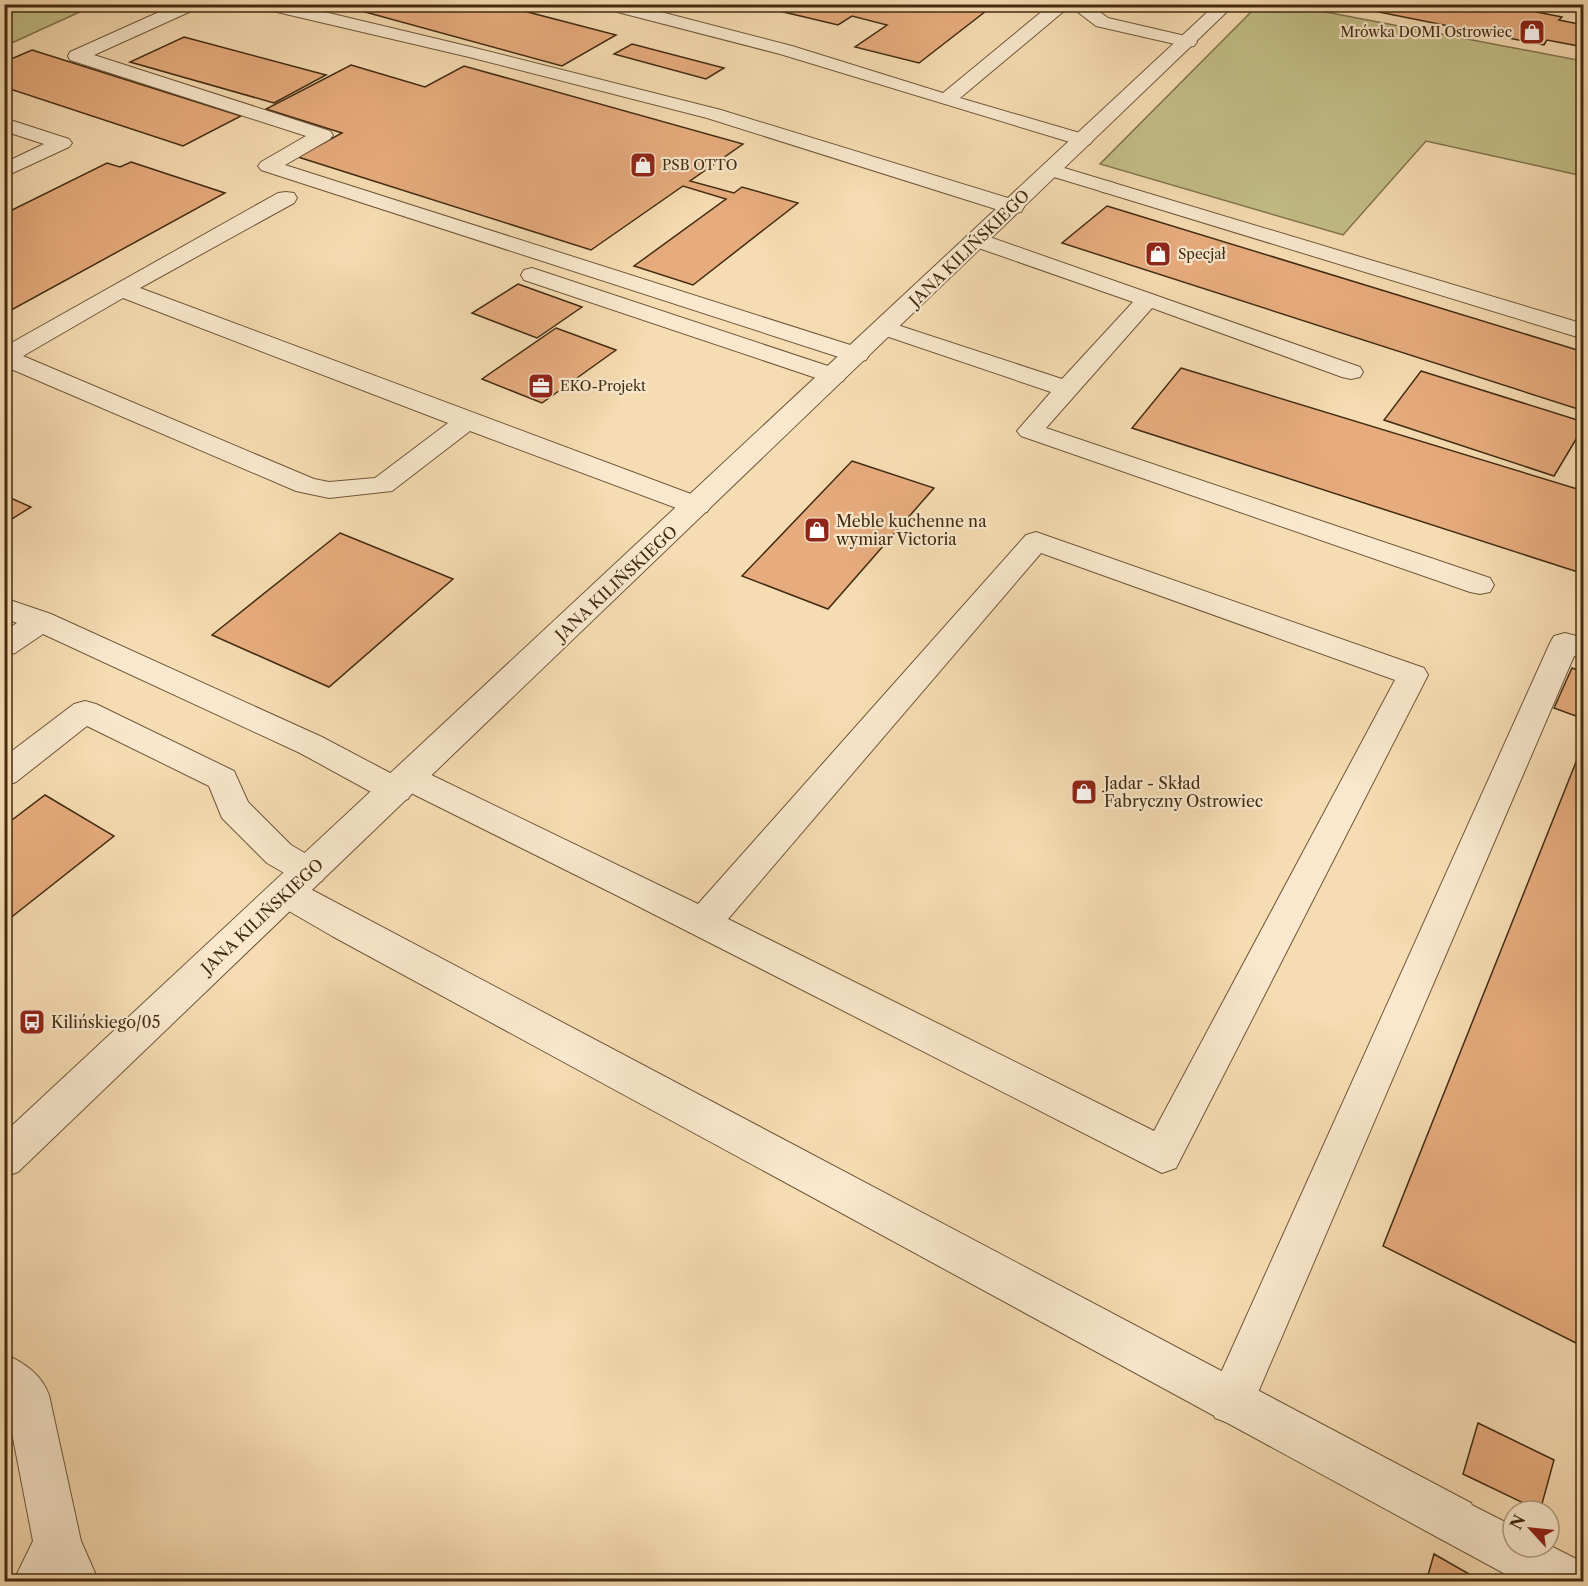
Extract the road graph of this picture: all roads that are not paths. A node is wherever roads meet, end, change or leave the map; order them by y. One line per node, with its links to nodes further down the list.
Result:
1 (192, 4): 21 (street)
2 (266, 4): 14 (street)
3 (608, 4): 8 (street)
4 (1062, 4): 8 (street)
5 (1077, 4): 7 (street)
6 (1227, 4): 7 (street, JANA KILIŃSKIEGO)
7 (1188, 42): 10 (street, JANA KILIŃSKIEGO)
8 (946, 100): 10 (street)
9 (4, 124): 12 (street)
10 (1083, 140): 11 (street, JANA KILIŃSKIEGO)
11 (1051, 170): 14 (street, JANA KILIŃSKIEGO); 20 (street)
12 (4, 171)
13 (286, 198): 17 (street)
14 (1013, 207): 15 (street, JANA KILIŃSKIEGO)
15 (978, 240): 18 (street); 19 (street, JANA KILIŃSKIEGO)
16 (515, 269): 24 (street)
17 (122, 289): 22 (street); 26 (street)
18 (1148, 298): 23 (street); 25 (street)
19 (885, 328): 21 (street, JANA KILIŃSKIEGO); 25 (street)
20 (1584, 332)
21 (857, 355): 24 (street, JANA KILIŃSKIEGO)
22 (5, 357): 26 (street)
23 (1351, 372)
24 (834, 376): 27 (street, JANA KILIŃSKIEGO)
25 (1067, 389): 28 (street)
26 (467, 422): 27 (street)
27 (697, 506): 34 (street, JANA KILIŃSKIEGO)
28 (1480, 585)
29 (4, 607): 30 (street)
30 (41, 621): 31 (street); 34 (street)
31 (4, 646)
32 (1584, 649): 39 (street)
33 (4, 774): 35 (street)
34 (403, 784): 35 (street, JANA KILIŃSKIEGO); 36 (street)
35 (298, 882): 37 (street, JANA KILIŃSKIEGO); 39 (street)
36 (703, 923): 36 (street)
37 (4, 1159)
38 (4, 1376): 40 (street)
39 (1231, 1402): 41 (street)
40 (57, 1569)
41 (1570, 1581)

